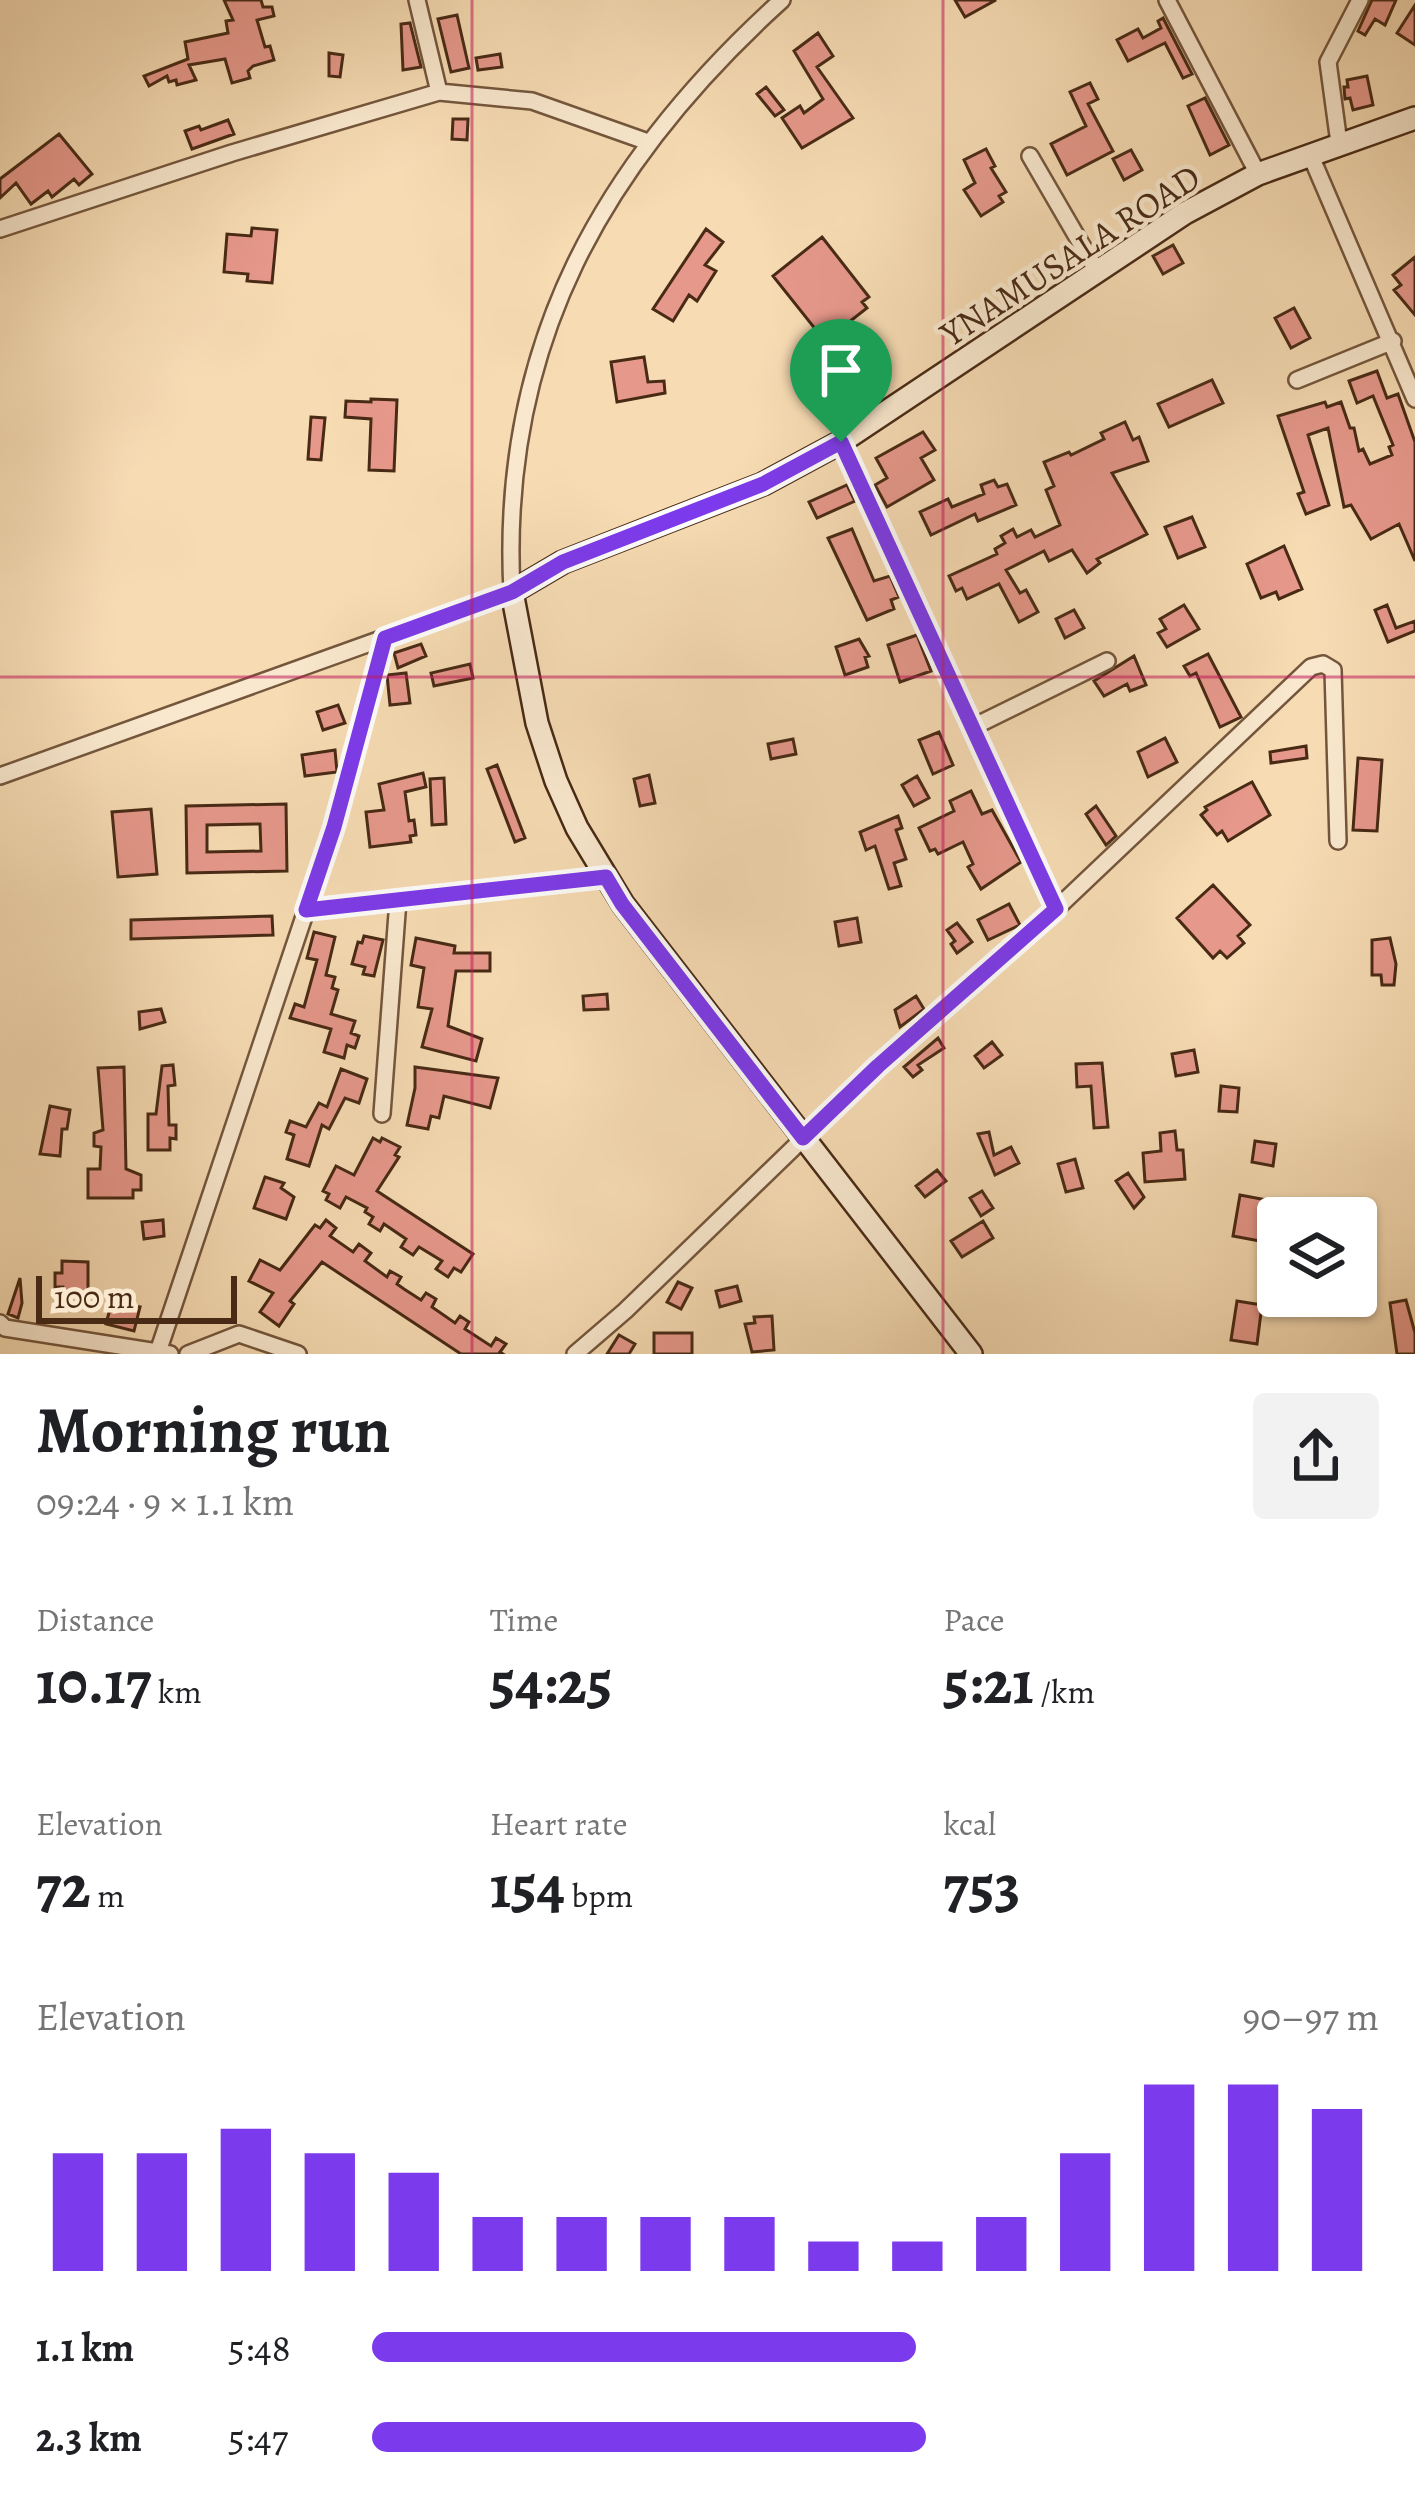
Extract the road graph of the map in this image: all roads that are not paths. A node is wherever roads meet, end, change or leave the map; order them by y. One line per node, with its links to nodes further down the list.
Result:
1 (417, 0): 5 (street)
2 (782, 0): 7 (street)
3 (1167, 0): 11 (street)
4 (1360, 0): 8 (street)
5 (440, 92): 7 (street); 12 (street)
6 (1415, 118): 8 (main road, YNAMUSALA ROAD)
7 (648, 142): 18 (street)
8 (1339, 143): 9 (main road, YNAMUSALA ROAD)
9 (1310, 154): 11 (main road, YNAMUSALA ROAD); 14 (street)
10 (1030, 156): 13 (street)
11 (1258, 174): 13 (main road, YNAMUSALA ROAD)
12 (0, 229)
13 (1098, 273): 17 (main road, YNAMUSALA ROAD)
14 (1393, 341): 15 (street); 16 (street)
15 (1297, 380)
16 (1415, 398)
17 (841, 442): 18 (main road, YNAMUSALA ROAD); 21 (street)
18 (512, 592): 19 (street); 24 (main road)
19 (385, 638): 22 (street); 27 (street)
20 (1107, 661): 21 (street)
21 (974, 726): 26 (street)
22 (0, 776)
23 (1338, 841): 26 (street)
24 (606, 877): 25 (street); 29 (main road)
25 (398, 900): 27 (street); 28 (street)
26 (1056, 909): 29 (street)
27 (306, 910): 31 (street)
28 (382, 1114)
29 (803, 1138): 34 (street); 35 (main road)
30 (0, 1323): 31 (street)
31 (164, 1353)
32 (188, 1354): 33 (street)
33 (298, 1354)
34 (575, 1354)
35 (971, 1354)

